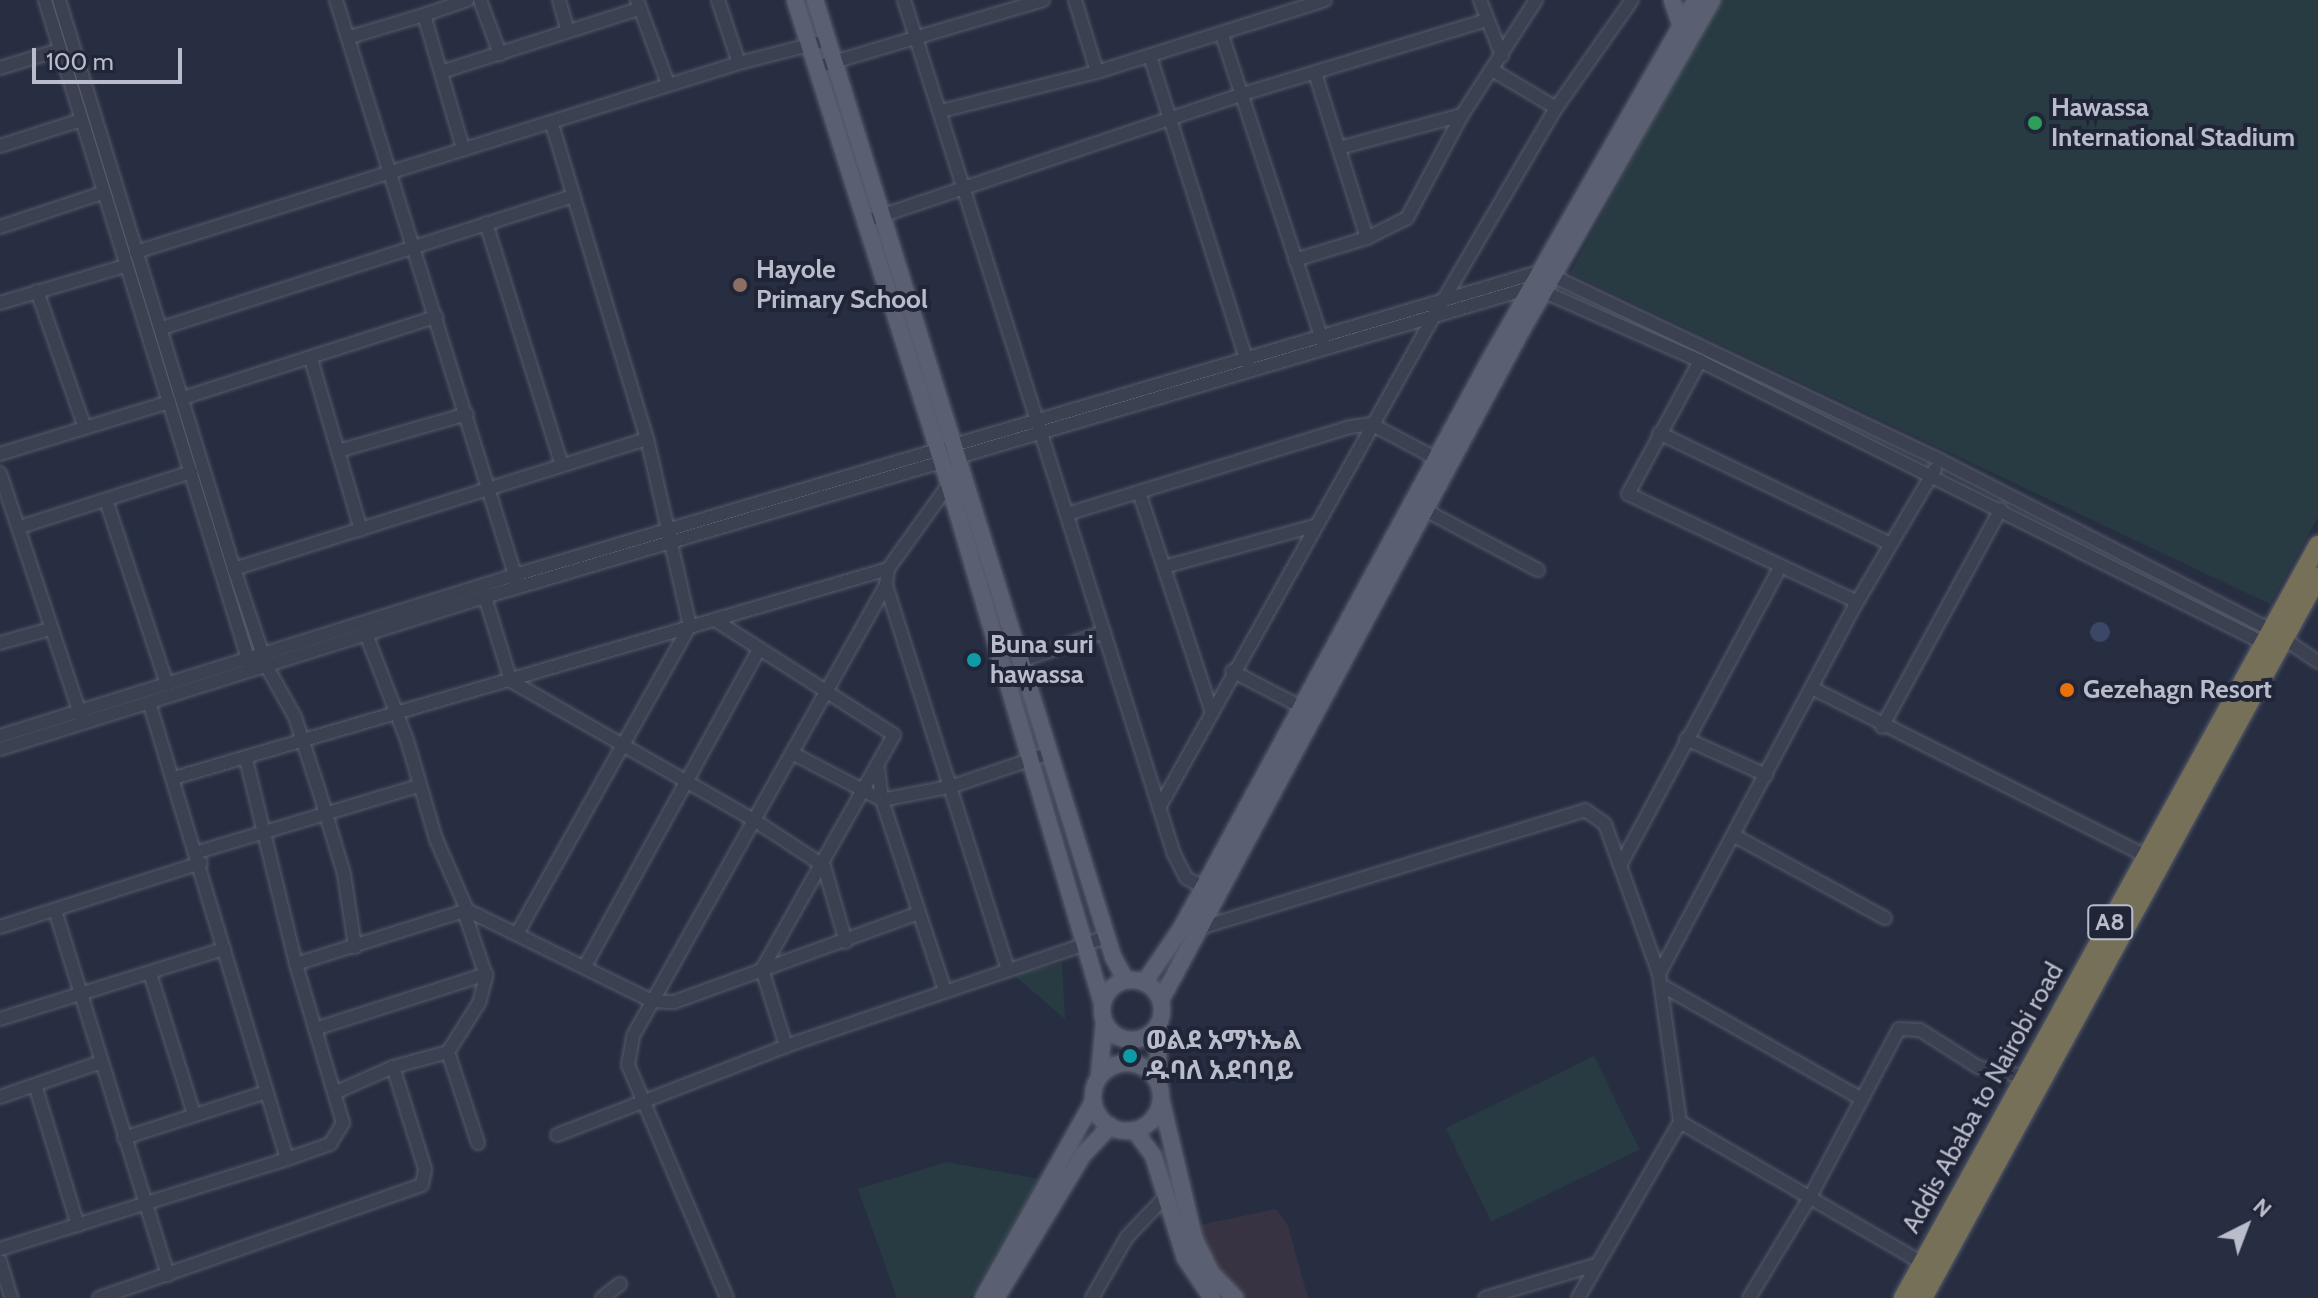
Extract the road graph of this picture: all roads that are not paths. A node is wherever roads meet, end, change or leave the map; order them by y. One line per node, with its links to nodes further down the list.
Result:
1 (45, 0): 30 (street)
2 (59, 0): 63 (street)
3 (336, 0): 26 (street)
4 (467, 0): 21 (street)
5 (480, 0): 31 (street)
6 (559, 0): 24 (street)
7 (718, 0): 35 (street)
8 (795, 0): 29 (main road)
9 (815, 0): 28 (main road)
10 (904, 0): 27 (street)
11 (1043, 0): 27 (street)
12 (1075, 0): 40 (street)
13 (1325, 0): 25 (street)
14 (1480, 0): 22 (street)
15 (1536, 0): 33 (street)
16 (1632, 0): 44 (street)
17 (1672, 0): 23 (main road)
18 (1696, 0): 23 (main road)
19 (1712, 0): 66 (main road)
20 (638, 5): 24 (street); 42 (street)
21 (424, 15): 26 (street); 39 (street)
22 (1486, 20): 33 (street); 41 (street)
23 (1681, 26): 66 (main road)
24 (568, 31): 31 (street)
25 (1222, 35): 32 (street); 43 (street)
26 (350, 37): 53 (street)
27 (917, 39): 34 (street); 45 (street)
28 (827, 40): 29 (street); 34 (main road)
29 (810, 45): 35 (street); 36 (main road)
30 (59, 50): 37 (street); 48 (street)
31 (500, 54): 39 (street)
32 (1150, 56): 40 (street); 47 (street)
33 (1502, 56): 38 (street)
34 (833, 61): 36 (street); 57 (main road)
35 (739, 63): 42 (street)
36 (817, 67): 58 (main road)
37 (0, 68)
38 (1494, 71): 44 (street); 46 (street)
39 (441, 72): 51 (street)
40 (1097, 72): 45 (street)
41 (1315, 73): 43 (street); 52 (street)
42 (668, 84): 49 (street)
43 (1243, 94): 47 (street); 64 (street)
44 (1556, 108): 68 (street)
45 (941, 111): 54 (street)
46 (1462, 115): 52 (street); 61 (street)
47 (1173, 117): 54 (street); 76 (street)
48 (81, 120): 50 (street); 55 (street)
49 (551, 122): 51 (street); 56 (street)
50 (0, 146)
51 (463, 148): 53 (street)
52 (1339, 148): 61 (street)
53 (391, 171): 62 (street); 63 (street)
54 (962, 185): 57 (street); 81 (street)
55 (102, 193): 60 (street); 65 (street)
56 (572, 196): 59 (street); 84 (street)
57 (882, 215): 58 (street); 86 (main road)
58 (866, 221): 86 (main road)
59 (486, 223): 62 (street); 90 (street)
60 (0, 227)
61 (1367, 238): 64 (street)
62 (415, 246): 71 (street); 72 (street)
63 (136, 252): 72 (street)
64 (1295, 260): 73 (street)
65 (125, 266): 67 (street); 78 (street)
66 (1543, 281): 68 (street); 70 (street); 75 (street); 88 (main road); 89 (street); 99 (main road)
67 (37, 291): 69 (street); 82 (street)
68 (1443, 299): 70 (street); 73 (street)
69 (0, 303)
70 (1435, 314): 73 (street); 80 (street)
71 (436, 317): 74 (street); 79 (street)
72 (162, 328): 77 (street)
73 (1322, 341): 76 (street)
74 (311, 359): 77 (street); 85 (street)
75 (1700, 361): 83 (street); 93 (street)
76 (1248, 363): 81 (street)
77 (183, 398): 109 (street)
78 (169, 402): 82 (street); 91 (street)
79 (467, 414): 85 (street); 95 (street)
80 (1371, 424): 88 (street); 96 (street); 101 (street)
81 (1040, 425): 86 (street); 100 (street)
82 (85, 428): 87 (street)
83 (1659, 433): 105 (street); 108 (street)
84 (647, 439): 90 (street); 104 (street)
85 (338, 451): 103 (street)
86 (948, 452): 94 (main road); 104 (street); 115 (main road)
87 (0, 454)
88 (1437, 459): 138 (main road)
89 (1940, 460): 93 (street); 125 (street)
90 (561, 463): 95 (street)
91 (191, 472): 97 (street); 131 (street)
92 (0, 473): 102 (street)
93 (1932, 475): 98 (street); 105 (street)
94 (949, 484): 110 (street); 117 (main road)
95 (490, 489): 103 (street); 112 (street)
96 (1139, 492): 100 (street); 107 (street)
97 (106, 500): 102 (street); 134 (street)
98 (2001, 509): 125 (street); 142 (street)
99 (1425, 510): 111 (street); 175 (main road)
100 (1067, 514): 123 (street)
101 (1314, 526): 107 (street); 132 (street)
102 (20, 527): 122 (street)
103 (361, 530): 109 (street)
104 (672, 535): 112 (street); 116 (street); 121 (street)
105 (1891, 544): 119 (street)
106 (2318, 545): 125 (highway, Addis Ababa to Nairobi road / A8)
107 (1164, 567): 139 (street)
108 (1780, 567): 119 (street); 144 (street)
109 (234, 569): 129 (street)
110 (888, 569): 114 (street); 120 (street)
111 (1538, 570)
112 (515, 575): 116 (street); 129 (street)
113 (2318, 577): 125 (highway, Addis Ababa to Nairobi road / A8)
114 (886, 585): 136 (street); 157 (street)
115 (998, 586): 117 (main road); 128 (main road)
116 (519, 588): 118 (street)
117 (981, 590): 151 (main road)
118 (485, 597): 124 (street); 133 (street)
119 (1857, 602): 135 (street)
120 (718, 622): 121 (street); 127 (street)
121 (690, 626): 133 (street); 146 (street)
122 (50, 629): 126 (street); 141 (street)
123 (1104, 632): 128 (street); 160 (street)
124 (366, 634): 129 (street); 140 (street)
125 (2274, 640): 130 (street); 166 (highway, Addis Ababa to Nairobi road / A8)
126 (0, 643)
127 (758, 651): 136 (street); 155 (street)
128 (1023, 660): 149 (main road)
129 (265, 661): 131 (street); 145 (street)
130 (2318, 662)
131 (250, 666): 134 (street); 137 (street)
132 (1232, 671): 138 (street); 139 (street)
133 (511, 681): 140 (street); 146 (street)
134 (167, 684): 141 (street)
135 (1812, 688): 142 (street); 153 (street)
136 (825, 691): 148 (street); 152 (street)
137 (149, 703): 141 (street); 154 (street)
138 (1303, 708): 169 (main road)
139 (1211, 710): 160 (street)
140 (397, 714): 145 (street); 156 (street)
141 (81, 717): 143 (street); 147 (street)
142 (1882, 727): 166 (street)
143 (0, 736)
144 (1686, 739): 153 (street); 167 (street)
145 (304, 743): 150 (street); 161 (street)
146 (624, 746): 155 (street); 176 (street)
147 (0, 749)
148 (792, 753): 158 (street); 162 (street)
149 (1050, 753): 151 (street); 177 (main road)
150 (246, 759): 154 (street); 163 (street)
151 (1032, 759): 157 (street); 179 (main road)
152 (878, 768): 158 (street); 159 (street)
153 (1766, 775): 164 (street)
154 (174, 778): 165 (street)
155 (688, 782): 162 (street); 183 (street)
156 (418, 786): 161 (street); 171 (street)
157 (953, 786): 159 (street); 185 (street)
158 (865, 792): 159 (street); 168 (street)
159 (882, 800): 172 (street)
160 (1159, 808): 169 (street)
161 (326, 815): 163 (street); 180 (street)
162 (754, 820): 168 (street); 194 (street)
163 (263, 832): 165 (street); 182 (street)
164 (1735, 836): 173 (street); 188 (street)
165 (200, 858): 170 (street); 181 (street)
166 (2154, 861): 204 (highway, Addis Ababa to Nairobi road / A8); 229 (highway, Addis Ababa to Nairobi road / A8)
167 (1621, 864): 175 (street); 188 (street)
168 (824, 866): 178 (street); 184 (street)
169 (1204, 887): 190 (main road)
170 (55, 910): 174 (street); 192 (street)
171 (466, 912): 176 (street); 180 (street); 187 (street)
172 (918, 913): 178 (street); 191 (street)
173 (1885, 918)
174 (0, 927)
175 (1200, 928): 193 (main road)
176 (518, 932): 183 (street)
177 (1106, 937): 179 (street); 189 (main road)
178 (846, 942): 184 (street)
179 (1089, 944): 185 (street); 195 (main road)
180 (355, 947): 182 (street)
181 (224, 949): 186 (street); 207 (street)
182 (296, 964): 198 (street)
183 (585, 966): 194 (street)
184 (762, 969): 194 (street); 200 (street)
185 (1008, 970): 191 (street)
186 (150, 973): 192 (street); 214 (street)
187 (486, 974): 198 (street); 201 (street)
188 (1660, 979): 211 (street); 215 (street)
189 (1126, 980): 190 (main road); 195 (main road)
190 (1144, 983): 193 (main road)
191 (945, 990): 200 (street)
192 (81, 994): 196 (street); 202 (street)
193 (1161, 1000): 199 (main road)
194 (652, 1001): 212 (street)
195 (1102, 1003): 197 (main road)
196 (0, 1019)
197 (1104, 1023): 199 (main road); 205 (main road)
198 (315, 1029): 208 (street)
199 (1157, 1029): 209 (main road)
200 (786, 1046): 212 (street)
201 (448, 1052): 203 (street); 220 (street)
202 (101, 1062): 206 (street); 219 (street)
203 (393, 1067): 208 (street); 230 (street)
204 (2025, 1077): 211 (street); 229 (highway, Addis Ababa to Nairobi road / A8)
205 (1098, 1078): 209 (main road); 213 (main road)
206 (35, 1085): 210 (street); 225 (street)
207 (266, 1092): 214 (street); 221 (street)
208 (336, 1092): 221 (street)
209 (1160, 1093): 217 (main road); 240 (main road)
210 (0, 1097)
211 (1860, 1098): 223 (street)
212 (647, 1099): 218 (street); 235 (street)
213 (1093, 1102): 216 (main road); 236 (main road)
214 (194, 1114): 219 (street)
215 (1680, 1122): 223 (street); 228 (street)
216 (1110, 1126): 217 (main road); 237 (main road)
217 (1134, 1130): 222 (main road)
218 (557, 1135)
219 (124, 1138): 224 (street)
220 (478, 1143)
221 (287, 1159): 224 (street)
222 (1165, 1197): 238 (street); 239 (main road)
223 (1809, 1199): 229 (street); 243 (street)
224 (145, 1206): 225 (street); 230 (street)
225 (78, 1226): 226 (street)
226 (0, 1249)
227 (0, 1261): 232 (street)
228 (1595, 1265): 241 (street); 242 (street)
229 (1930, 1268): 244 (highway, Addis Ababa to Nairobi road / A8); 245 (highway, Addis Ababa to Nairobi road / A8)
230 (168, 1275): 233 (street)
231 (620, 1284): 234 (street)
232 (11, 1298)
233 (99, 1298)
234 (602, 1298)
235 (727, 1298)
236 (983, 1298)
237 (996, 1298)
238 (1092, 1298)
239 (1212, 1298)
240 (1235, 1298)
241 (1485, 1298)
242 (1578, 1298)
243 (1749, 1298)
244 (1903, 1298)
245 (1923, 1298)

